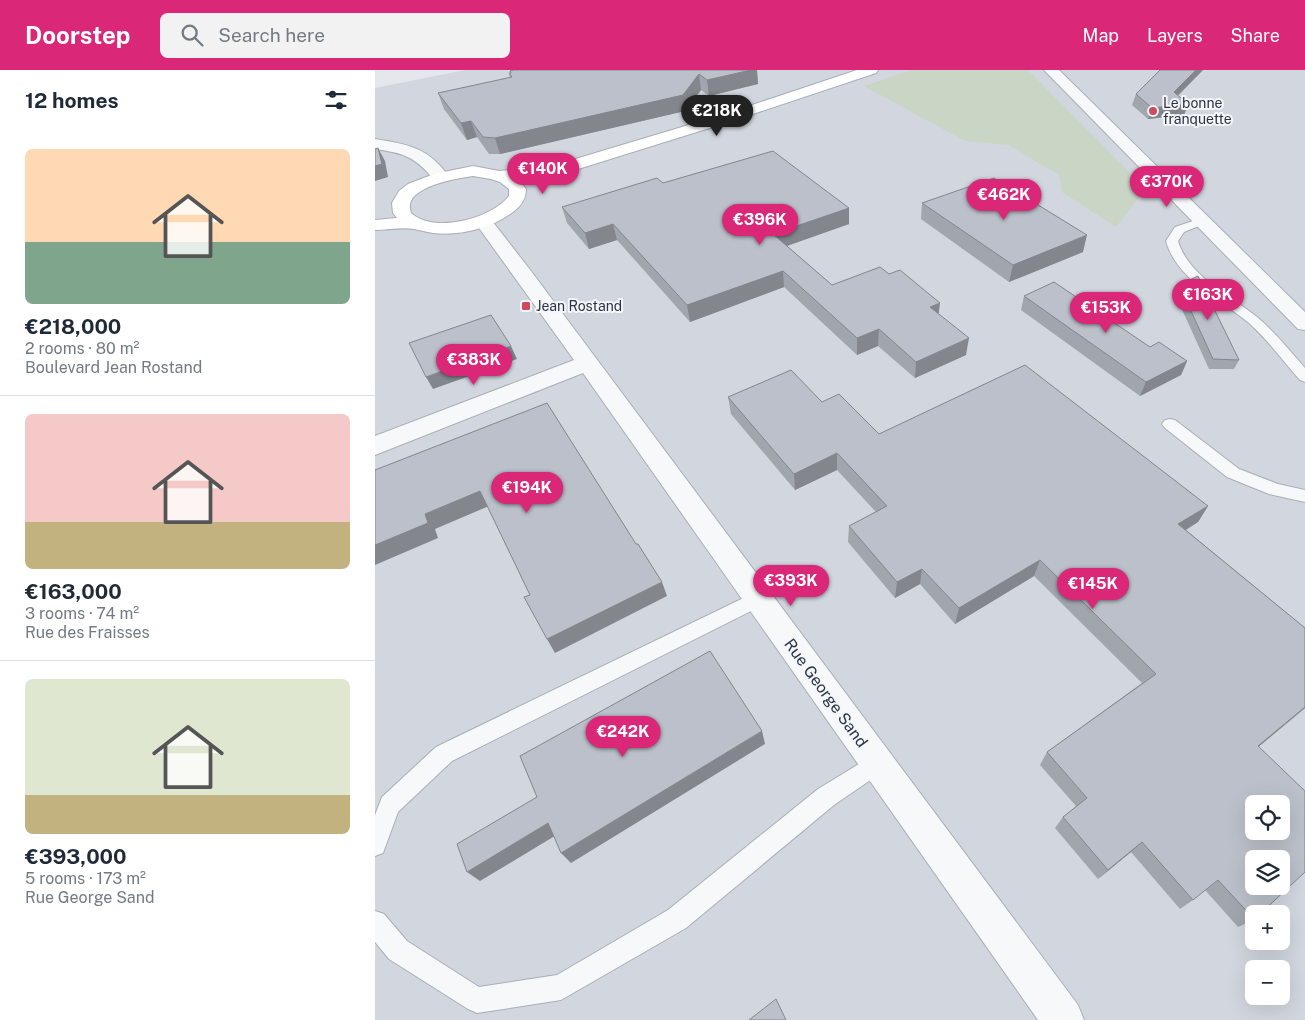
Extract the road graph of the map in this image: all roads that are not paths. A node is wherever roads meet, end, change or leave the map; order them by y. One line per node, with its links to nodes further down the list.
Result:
1 (871, 70): 4 (main road)
2 (1051, 70): 11 (street)
3 (375, 144): 6 (street)
4 (553, 171): 5 (main road); 8 (main road)
5 (501, 175): 6 (main road); 8 (main road)
6 (441, 177): 7 (main road)
7 (405, 197): 9 (main road); 12 (main road)
8 (516, 198): 10 (main road)
9 (375, 210)
10 (483, 220): 12 (main road); 15 (street, Rue George Sand)
11 (1203, 221): 14 (street); 16 (lane)
12 (415, 223): 13 (main road)
13 (375, 225)
14 (1305, 324)
15 (586, 363): 18 (street); 20 (street, Rue George Sand)
16 (1305, 377)
17 (1170, 424): 19 (lane)
18 (375, 446)
19 (1305, 496)
20 (757, 599): 21 (street, Rue George Sand); 22 (lane)
21 (877, 763): 23 (lane); 24 (street, Rue George Sand)
22 (375, 845)
23 (375, 923)
24 (1063, 1020)

